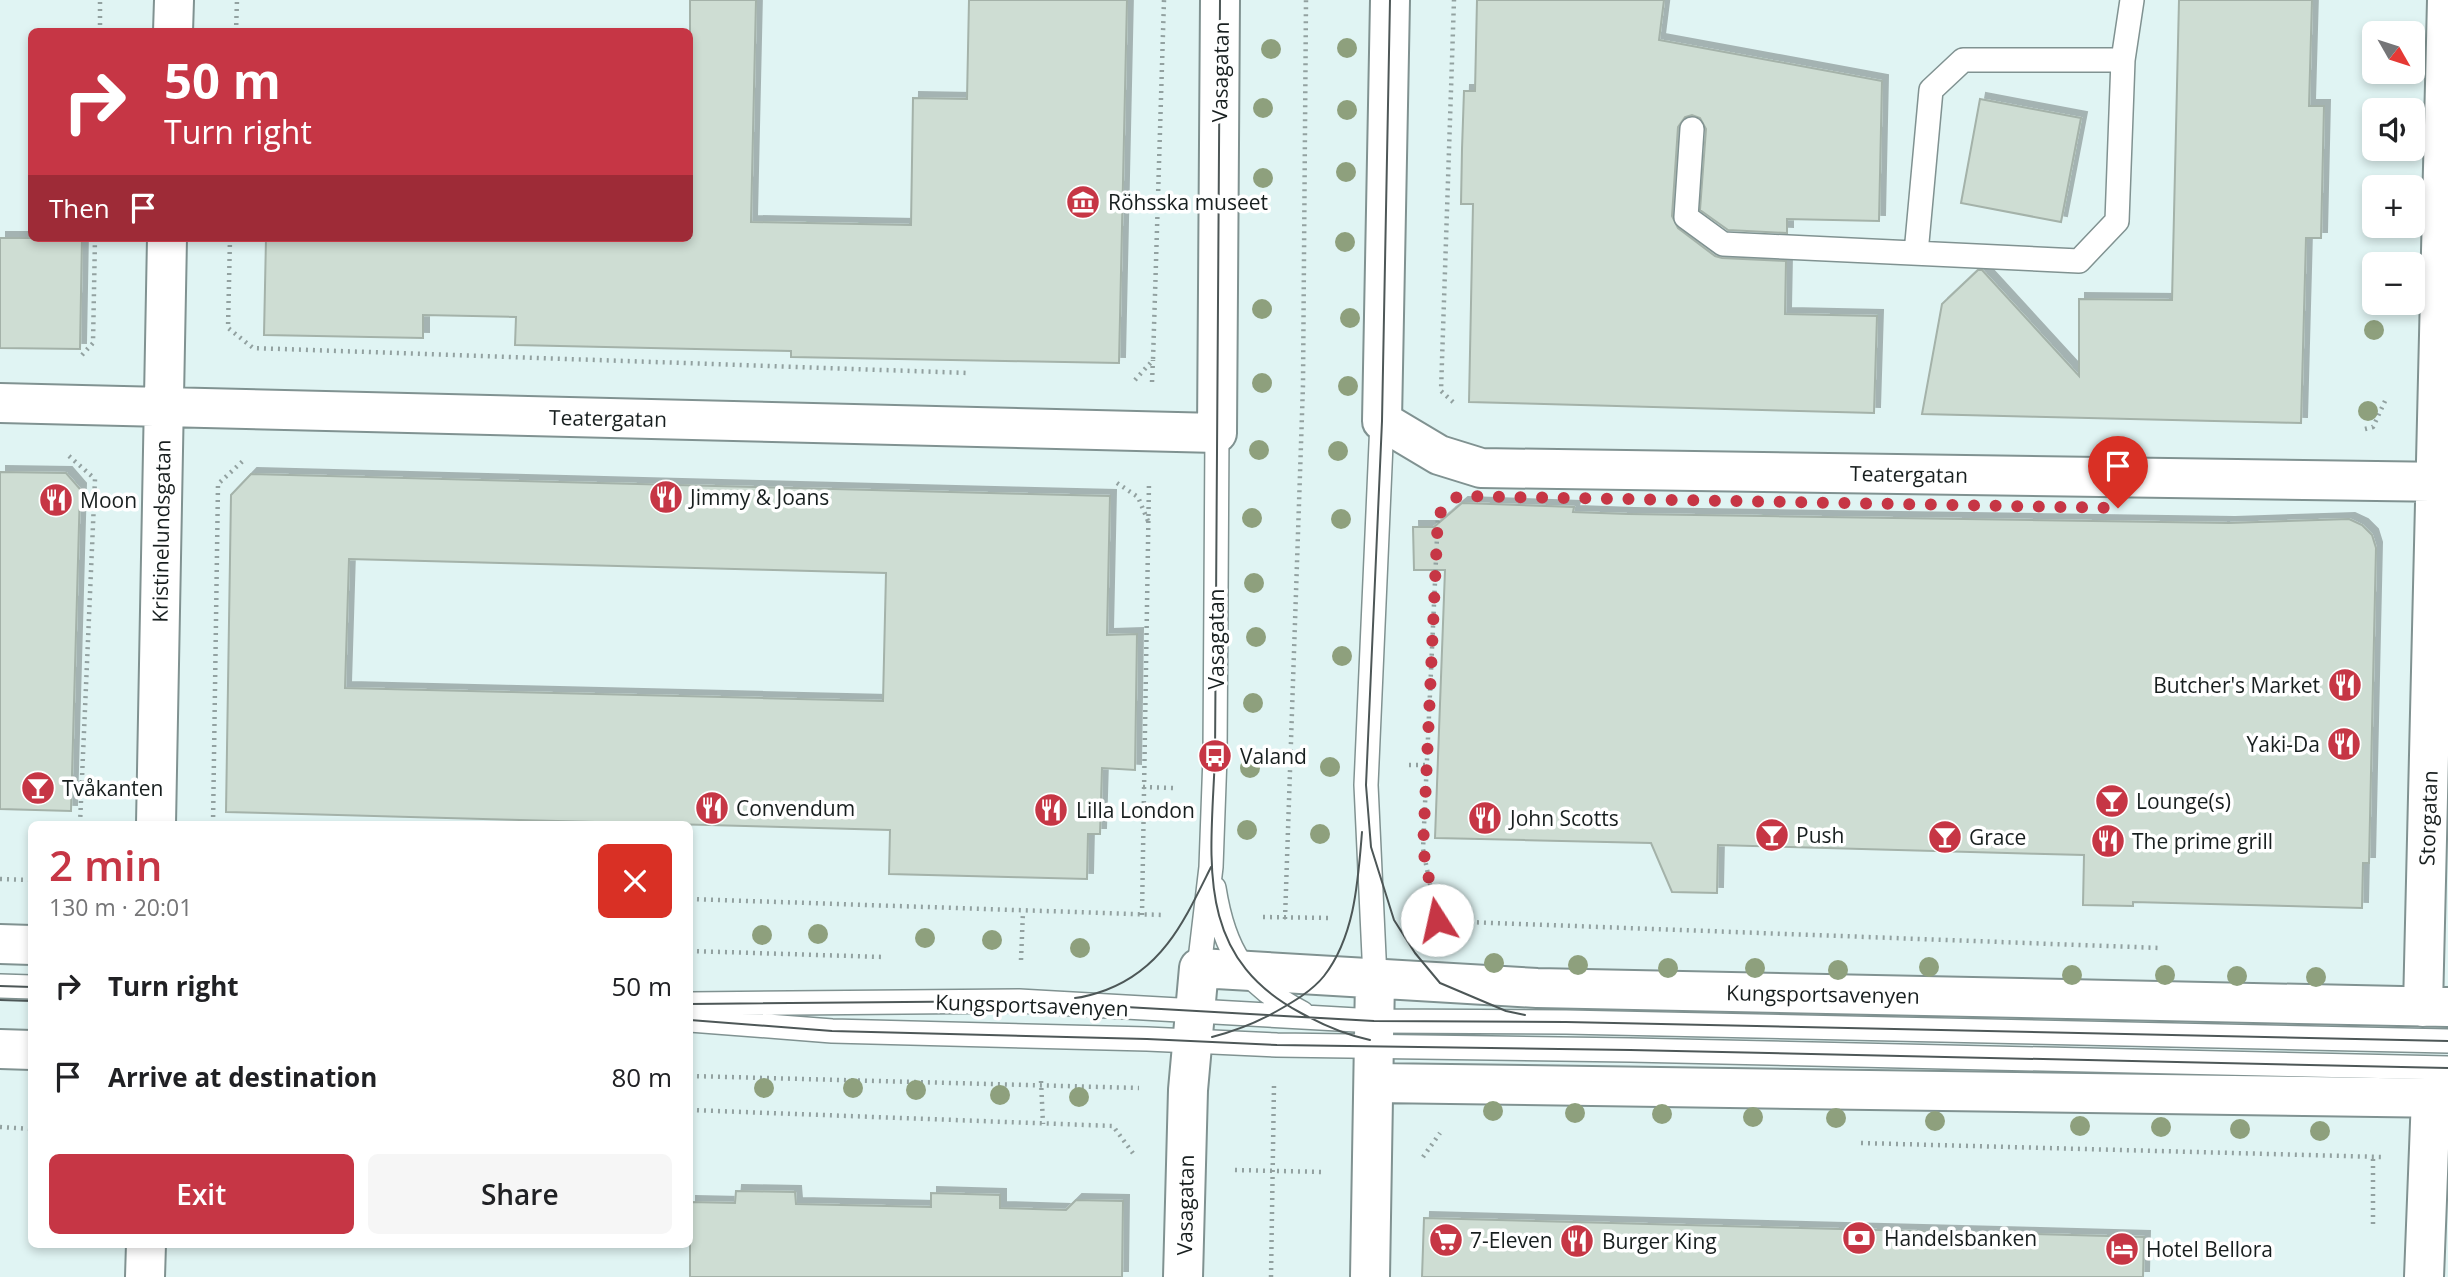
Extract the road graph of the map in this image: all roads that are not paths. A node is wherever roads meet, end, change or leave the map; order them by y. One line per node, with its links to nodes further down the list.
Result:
1 (174, 0): 6 (street)
2 (1220, 0): 14 (street, Vasagatan)
3 (1390, 0): 13 (street)
4 (2132, 0): 7 (lane)
5 (2447, 0): 15 (street, Storgatan)
6 (173, 28)
7 (2123, 60): 10 (lane); 10 (lane)
8 (1692, 129): 10 (lane)
9 (167, 242): 12 (street, Kristinelundsgatan)
10 (1916, 253)
11 (0, 403): 12 (street, Teatergatan)
12 (163, 406): 14 (street, Teatergatan); 16 (street, Kristinelundsgatan)
13 (1382, 421): 15 (street, Teatergatan); 22 (lane)
14 (1217, 433): 17 (lane, Vasagatan)
15 (2443, 482): 28 (street, Storgatan)
16 (156, 821)
17 (1211, 916): 20 (lane, Vasagatan); 21 (lane)
18 (0, 944): 19 (street)
19 (28, 945)
20 (1199, 968): 21 (street, Kungsportsavenyen); 31 (street, Vasagatan)
21 (1246, 971): 22 (street, Kungsportsavenyen); 29 (lane)
22 (1375, 978): 28 (street, Kungsportsavenyen); 33 (street)
23 (0, 986): 24 (lane)
24 (28, 987)
25 (0, 1000): 26 (lane)
26 (28, 1001)
27 (693, 1004): 31 (lane, Kungsportsavenyen)
28 (2436, 1007)
29 (1308, 1017): 31 (lane, Kungsportsavenyen); 33 (lane)
30 (693, 1020): 31 (lane)
31 (1193, 1026): 33 (lane); 39 (street, Vasagatan)
32 (2448, 1041): 33 (lane, Kungsportsavenyen)
33 (1380, 1048): 36 (street); 40 (street)
34 (0, 1049): 35 (street)
35 (28, 1050)
36 (2442, 1088): 41 (street)
37 (146, 1248): 38 (street)
38 (145, 1277)
39 (1184, 1277)
40 (1370, 1277)
41 (2424, 1277)

